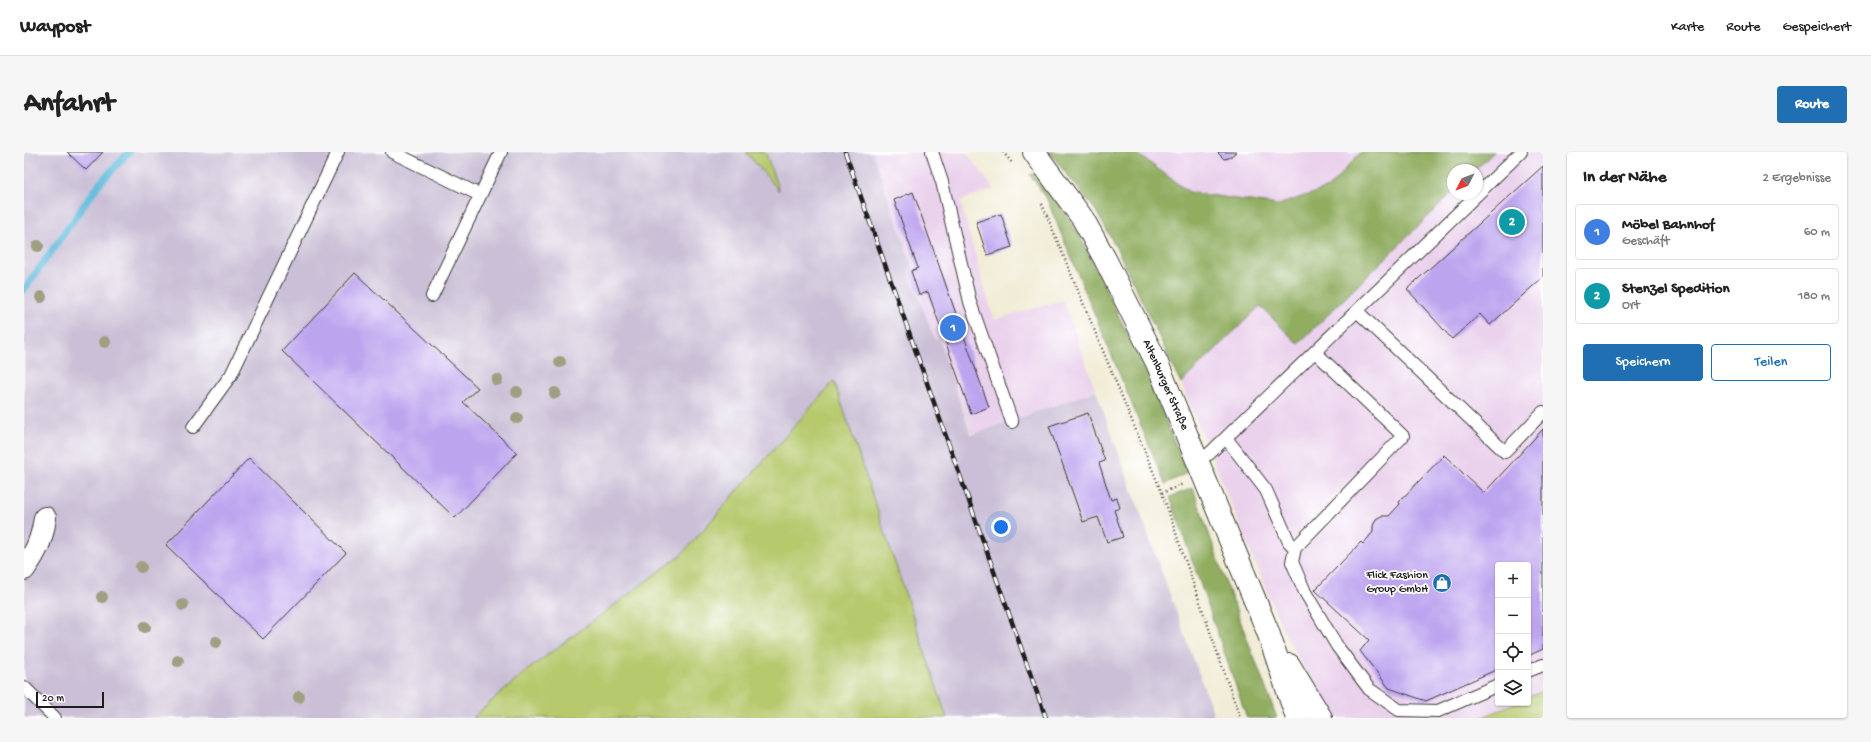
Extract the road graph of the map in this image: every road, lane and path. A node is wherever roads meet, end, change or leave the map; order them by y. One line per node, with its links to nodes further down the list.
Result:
1 (338, 152): 16 (lane)
2 (392, 152): 9 (lane)
3 (500, 152): 9 (lane)
4 (932, 152): 15 (lane)
5 (1003, 152): 8 (path)
6 (1034, 152): 18 (street, Altenburger Straße)
7 (1521, 152): 12 (lane)
8 (1018, 170)
9 (480, 195): 11 (lane)
10 (1040, 200): 28 (path)
11 (432, 296)
12 (1357, 311): 13 (lane); 14 (lane)
13 (1315, 352): 17 (lane); 20 (lane)
14 (1543, 412)
15 (1012, 422)
16 (193, 427)
17 (1226, 438): 18 (lane); 20 (lane)
18 (1197, 459): 22 (street, Altenburger Straße)
19 (45, 518): 21 (street)
20 (1295, 548): 25 (lane)
21 (24, 569)
22 (1268, 632): 29 (street, Altenburger Straße); 30 (street, Altenburger Straße)
23 (1543, 665): 24 (lane)
24 (1530, 670)
25 (1495, 686)
26 (24, 687): 27 (lane)
27 (55, 718)
28 (1240, 718)
29 (1297, 718)
30 (1321, 718)

